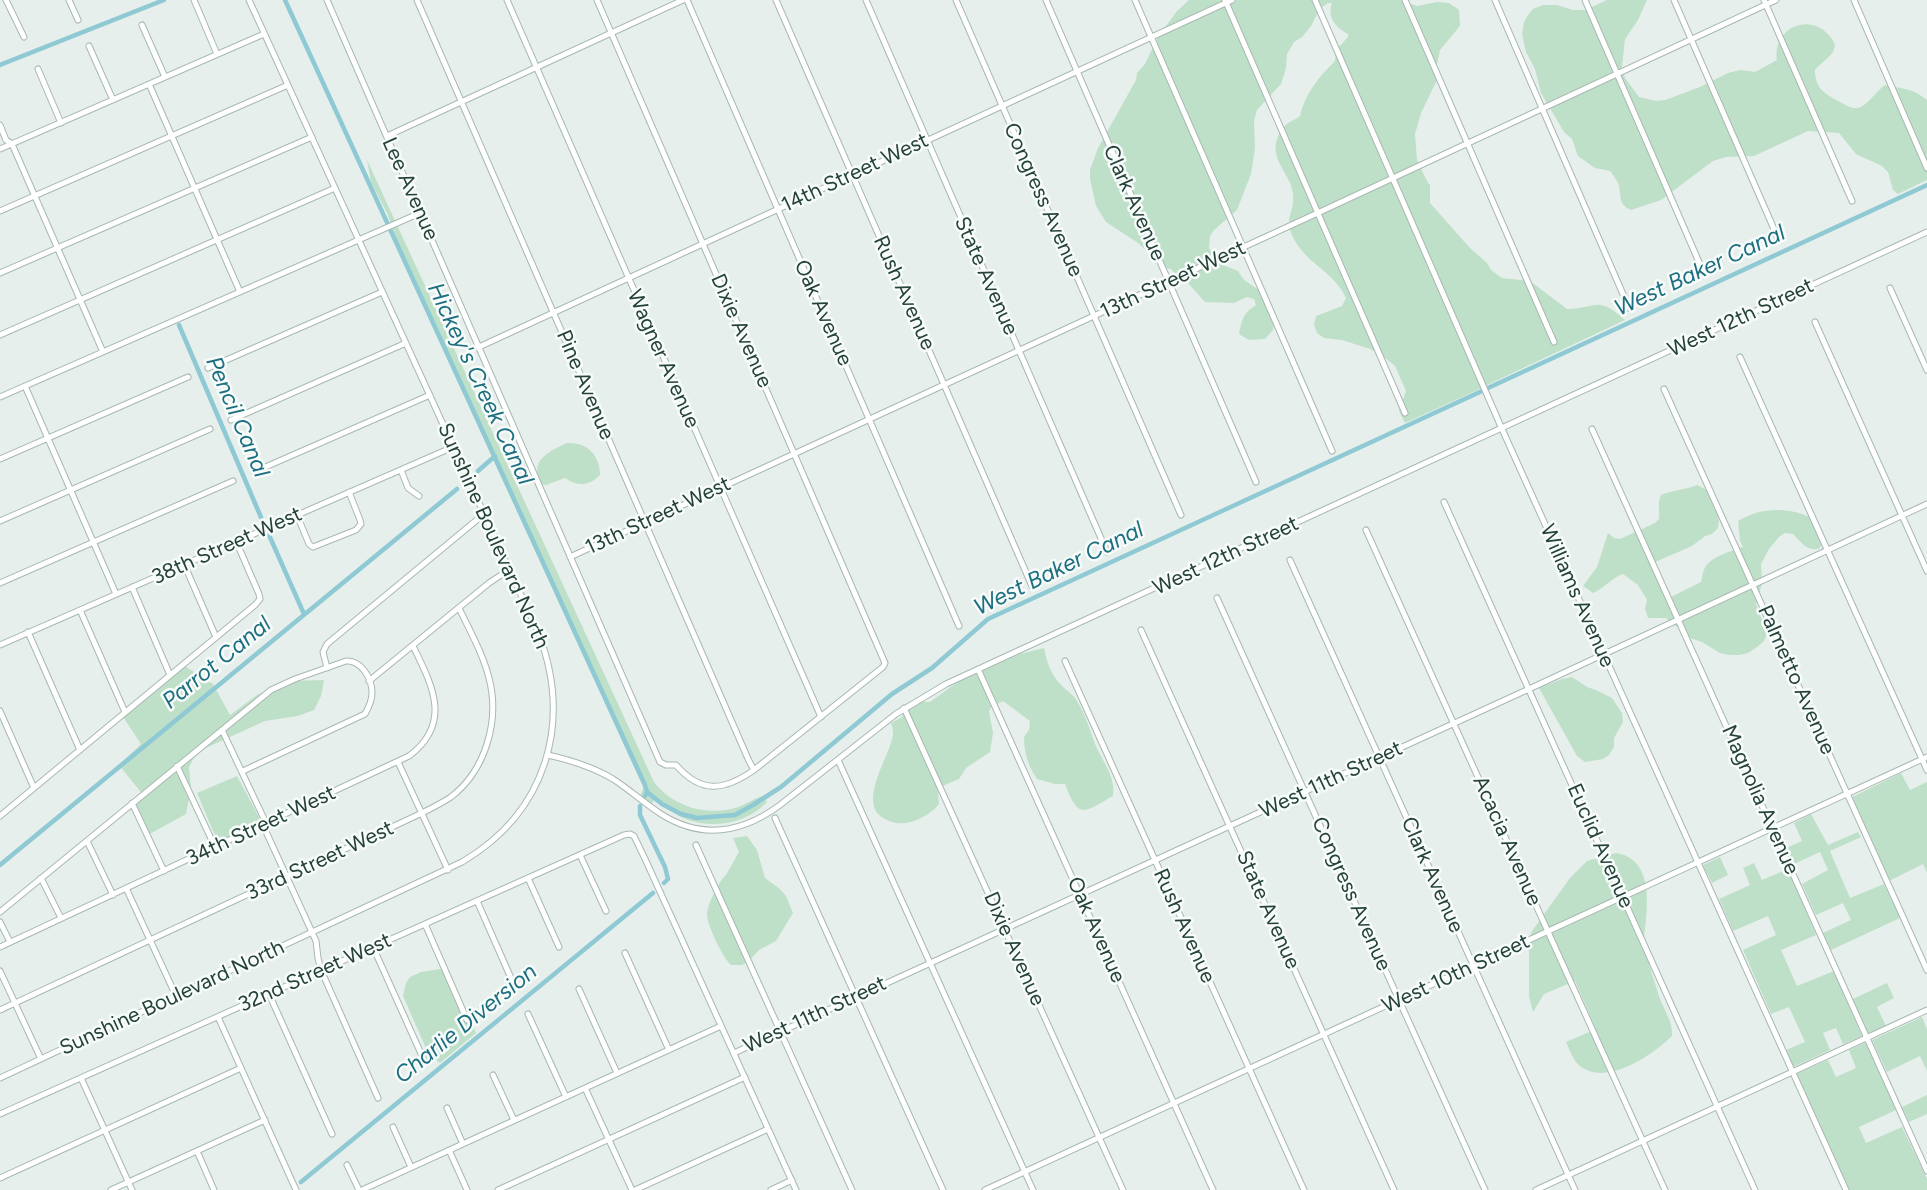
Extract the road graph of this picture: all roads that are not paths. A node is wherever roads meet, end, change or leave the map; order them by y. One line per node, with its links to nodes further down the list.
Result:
1 (6, 0): 28 (street)
2 (69, 0): 24 (street)
3 (249, 0): 27 (street, Sunshine Boulevard North)
4 (327, 0): 48 (street, Lee Avenue)
5 (417, 0): 41 (street, Pine Avenue)
6 (507, 0): 33 (street, Wagner Avenue)
7 (597, 0): 26 (street, Dixie Avenue)
8 (685, 0): 26 (street); 60 (street, Oak Avenue)
9 (776, 0): 54 (street, Rush Avenue)
10 (866, 0): 49 (street, State Avenue)
11 (956, 0): 42 (street, Congress Avenue)
12 (1046, 0): 35 (street, Clark Avenue)
13 (1135, 0): 29 (street)
14 (1315, 0): 55 (street, Williams Avenue)
15 (1405, 0): 51 (street)
16 (1495, 0): 43 (street)
17 (1585, 0): 36 (street)
18 (1674, 0): 30 (street)
19 (1776, 0): 23 (street, 13th Street West)
20 (1854, 0): 53 (street)
21 (194, 1): 32 (street)
22 (1228, 1): 29 (street, 14th Street West); 63 (street)
23 (1765, 2): 30 (street, 13th Street West); 59 (street)
24 (78, 20)
25 (142, 25): 37 (street)
26 (611, 33): 33 (street); 68 (street, Dixie Avenue)
27 (264, 34): 32 (street); 39 (street, Sunshine Boulevard North)
28 (24, 37)
29 (1151, 37): 35 (street, 14th Street West); 70 (street)
30 (1691, 39): 36 (street, 13th Street West); 65 (street)
31 (89, 46): 40 (street)
32 (217, 54): 37 (street)
33 (536, 68): 41 (street); 73 (street, Wagner Avenue)
34 (38, 69): 44 (street)
35 (1077, 72): 42 (street, 14th Street West); 74 (street, Clark Avenue)
36 (1617, 74): 43 (street, 13th Street West); 71 (street)
37 (165, 77): 38 (street)
38 (149, 84): 40 (street); 46 (street)
39 (288, 85): 46 (street); 47 (street, Sunshine Boulevard North)
40 (113, 100): 44 (street)
41 (462, 102): 48 (street); 80 (street, Pine Avenue)
42 (1002, 106): 49 (street, 14th Street West); 81 (street, Congress Avenue)
43 (1542, 109): 51 (street, 13th Street West); 79 (street)
44 (61, 123): 50 (street)
45 (0, 125): 50 (street)
46 (172, 136): 56 (street); 58 (street)
47 (312, 136): 56 (street); 57 (street, Sunshine Boulevard North)
48 (387, 136): 62 (street, Lee Avenue)
49 (927, 140): 54 (street, 14th Street West); 87 (street, State Avenue)
50 (12, 144): 52 (street); 58 (street)
51 (1468, 144): 55 (street, 13th Street West); 84 (street)
52 (0, 149)
53 (1927, 168)
54 (852, 174): 60 (street, 14th Street West); 93 (street, Rush Avenue)
55 (1393, 178): 63 (street, 13th Street West); 102 (street, Williams Avenue)
56 (195, 188): 66 (street); 69 (street)
57 (335, 188): 66 (street); 67 (street, Sunshine Boulevard North)
58 (34, 196): 61 (street); 69 (street)
59 (1852, 201)
60 (778, 209): 68 (street, 14th Street West); 99 (street, Oak Avenue)
61 (0, 211)
62 (420, 213): 67 (street); 86 (street, Lee Avenue)
63 (1318, 213): 70 (street, 13th Street West); 98 (street)
64 (1927, 232): 102 (street, West 12th Street)
65 (1777, 236)
66 (218, 240): 76 (street); 78 (street)
67 (359, 240): 76 (street); 77 (street, Sunshine Boulevard North)
68 (703, 243): 73 (street, 14th Street West); 107 (street, Dixie Avenue)
69 (57, 248): 72 (street); 78 (street)
70 (1243, 248): 74 (street, 13th Street West); 106 (street)
71 (1702, 269)
72 (0, 273)
73 (628, 278): 80 (street, 14th Street West); 113 (street, Wagner Avenue)
74 (1168, 282): 81 (street, 13th Street West); 112 (street, Clark Avenue)
75 (1890, 288): 91 (street)
76 (240, 292): 88 (street)
77 (382, 292): 85 (street, Sunshine Boulevard North); 90 (street)
78 (80, 300): 83 (street); 88 (street)
79 (1629, 308)
80 (554, 312): 86 (street, 14th Street West); 124 (street, Pine Avenue)
81 (1093, 316): 87 (street, 13th Street West); 121 (street, Congress Avenue)
82 (1815, 321): 122 (street)
83 (0, 335)
84 (1554, 342)
85 (406, 343): 96 (street, Sunshine Boulevard North); 100 (street)
86 (479, 347): 130 (street, Lee Avenue)
87 (1019, 350): 93 (street, 13th Street West); 129 (street, State Avenue)
88 (103, 352): 94 (street)
89 (1740, 357): 128 (street)
90 (208, 368)
91 (1927, 370)
92 (188, 377): 104 (street)
93 (944, 385): 99 (street, 13th Street West); 137 (street, Rush Avenue)
94 (25, 386): 97 (street); 104 (street)
95 (1664, 389): 136 (street, Palmetto Avenue)
96 (430, 395): 105 (street, Sunshine Boulevard North); 110 (street)
97 (0, 397)
98 (1405, 413)
99 (869, 419): 107 (street, 13th Street West); 144 (street, Oak Avenue)
100 (232, 420)
101 (210, 429): 114 (street)
102 (1502, 429): 150 (street, Williams Avenue); 153 (street, West 12th Street)
103 (1592, 429): 143 (street, Magnolia Avenue)
104 (48, 438): 108 (street); 114 (street)
105 (453, 447): 109 (street, 38th Street West); 119 (street, Sunshine Boulevard North)
106 (1332, 451)
107 (794, 454): 113 (street, 13th Street West); 160 (street, Dixie Avenue)
108 (0, 459)
109 (401, 470): 115 (street, 38th Street West); 116 (street)
110 (254, 472)
111 (233, 481): 126 (street)
112 (1256, 482)
113 (720, 488): 124 (street, 13th Street West); 160 (street, Wagner Avenue)
114 (71, 490): 123 (street); 126 (street)
115 (349, 492): 120 (street, 38th Street West); 120 (street)
116 (419, 496)
117 (1444, 502): 156 (street, Euclid Avenue)
118 (1927, 504): 122 (street, West 11th Street)
119 (484, 514): 133 (street, Sunshine Boulevard North); 152 (street)
120 (297, 515): 127 (street, 38th Street West)
121 (1181, 515)
122 (1902, 516): 128 (street, West 11th Street); 134 (street)
123 (0, 521)
124 (645, 523): 130 (street, 13th Street West); 170 (street, Pine Avenue)
125 (1366, 530): 161 (street, Acacia Avenue)
126 (94, 541): 135 (street); 139 (street)
127 (236, 541): 132 (street, 38th Street West); 147 (street)
128 (1828, 550): 136 (street, West 11th Street); 166 (street)
129 (1107, 552)
130 (570, 557): 170 (street, Lee Avenue)
131 (1290, 561): 165 (street, Clark Avenue)
132 (184, 564): 138 (street, 38th Street West); 147 (street)
133 (510, 569): 141 (street); 164 (street, Sunshine Boulevard North)
134 (1927, 571)
135 (0, 583)
136 (1753, 585): 143 (street, West 11th Street); 175 (street, Palmetto Avenue)
137 (1032, 586)
138 (132, 587): 139 (street, 38th Street West); 154 (street)
139 (116, 594): 142 (street, 38th Street West)
140 (1217, 598): 174 (street, Congress Avenue)
141 (459, 608): 149 (street); 177 (street, 33rd Street West)
142 (80, 610): 146 (street, 38th Street West); 159 (street)
143 (1678, 620): 150 (street, West 11th Street); 182 (street, Magnolia Avenue)
144 (959, 626)
145 (1141, 631): 181 (street, State Avenue)
146 (28, 632): 148 (street, 38th Street West); 163 (street)
147 (216, 637): 154 (street)
148 (0, 645)
149 (413, 646): 155 (street); 168 (street, 34th Street West)
150 (1604, 654): 156 (street, West 11th Street); 188 (street, Williams Avenue)
151 (1065, 661): 187 (street, Rush Avenue)
152 (327, 668): 155 (street); 162 (street)
153 (978, 670): 157 (street, West 12th Street); 195 (street, Oak Avenue)
154 (170, 675): 159 (street)
155 (369, 681): 172 (street)
156 (1529, 689): 161 (street, West 11th Street); 197 (street, Euclid Avenue)
157 (904, 708): 167 (street, West 12th Street); 204 (street, Dixie Avenue)
158 (0, 711): 173 (street)
159 (125, 712): 163 (street)
160 (821, 717): 170 (street)
161 (1454, 723): 165 (street, West 11th Street); 206 (street, Acacia Avenue)
162 (222, 730): 169 (street); 172 (street)
163 (80, 750): 173 (street)
164 (548, 755): 167 (street, West 12th Street); 189 (street, Sunshine Boulevard North)
165 (1379, 757): 174 (street, West 11th Street); 214 (street, Clark Avenue)
166 (1925, 758): 171 (street); 175 (street, West 10th Street)
167 (838, 760): 213 (street)
168 (398, 762): 177 (street); 180 (street, 34th Street West)
169 (177, 766): 176 (street); 185 (street)
170 (754, 770)
171 (1927, 770)
172 (243, 771): 180 (street)
173 (34, 788): 178 (street)
174 (1304, 792): 181 (street, West 11th Street); 223 (street, Congress Avenue)
175 (1847, 794): 182 (street, West 10th Street); 216 (street, Palmetto Avenue)
176 (132, 803): 183 (street); 190 (street)
177 (422, 813): 189 (street); 191 (street, 33rd Street West)
178 (0, 816)
179 (775, 818): 222 (street)
180 (265, 824): 185 (street, 34th Street West); 191 (street)
181 (1230, 826): 187 (street, West 11th Street); 232 (street, State Avenue)
182 (1773, 829): 188 (street, West 10th Street); 233 (street, Magnolia Avenue)
183 (87, 841): 192 (street); 196 (street)
184 (696, 845): 231 (street)
185 (215, 847): 190 (street, 34th Street West)
186 (580, 855): 193 (street, 32nd Street West); 199 (street); 230 (street, 32nd Street West)
187 (1155, 860): 195 (street, West 11th Street); 239 (street, Rush Avenue)
188 (1698, 864): 197 (street, West 10th Street); 241 (street, Williams Avenue)
189 (448, 870): 205 (street, Sunshine Boulevard North)
190 (164, 871): 194 (street, 34th Street West)
191 (286, 877): 205 (street); 207 (street, 33rd Street West)
192 (41, 878): 200 (street); 201 (street)
193 (528, 878): 198 (street, 32nd Street West); 211 (street)
194 (126, 888): 196 (street, 34th Street West); 207 (street)
195 (1080, 894): 204 (street, West 11th Street); 249 (street, Oak Avenue)
196 (113, 895): 201 (street, 34th Street West)
197 (1624, 898): 206 (street, West 10th Street); 250 (street, Euclid Avenue)
198 (477, 901): 203 (street, 32nd Street West); 218 (street)
199 (606, 911)
200 (0, 912)
201 (61, 918): 208 (street, 34th Street West)
202 (0, 922): 208 (street)
203 (425, 924): 210 (street, 32nd Street West); 229 (street)
204 (1004, 929): 213 (street, West 11th Street); 259 (street, Dixie Avenue)
205 (312, 932): 215 (street); 221 (street, Sunshine Boulevard North)
206 (1548, 932): 214 (street, West 10th Street); 261 (street, Acacia Avenue)
207 (150, 940): 221 (street); 224 (street, 33rd Street West)
208 (9, 942): 209 (street, 34th Street West)
209 (0, 947)
210 (373, 947): 215 (street, 32nd Street West); 236 (street)
211 (559, 947)
212 (625, 953): 234 (street)
213 (930, 963): 222 (street, West 11th Street); 268 (street)
214 (1474, 966): 223 (street, West 10th Street); 269 (street, Clark Avenue)
215 (321, 970): 220 (street, 32nd Street West); 248 (street)
216 (1927, 970)
217 (0, 971): 224 (street)
218 (514, 985)
219 (579, 989): 240 (street)
220 (269, 994): 228 (street, 32nd Street West); 258 (street)
221 (176, 996): 237 (street, Sunshine Boulevard North)
222 (856, 997): 231 (street, West 11th Street); 284 (street)
223 (1399, 1000): 232 (street, West 10th Street); 291 (street, Congress Avenue)
224 (15, 1003): 225 (street, 33rd Street West); 237 (street)
225 (0, 1010)
226 (1927, 1010): 233 (street)
227 (528, 1014): 247 (street)
228 (218, 1017): 238 (street); 245 (street, 32nd Street West)
229 (467, 1020)
230 (721, 1026): 234 (street); 235 (street)
231 (780, 1032): 235 (street, West 11th Street); 283 (street)
232 (1324, 1035): 239 (street, West 10th Street); 290 (street, State Avenue)
233 (1867, 1038): 241 (street); 267 (street, Magnolia Avenue)
234 (669, 1049): 240 (street)
235 (734, 1053): 243 (street)
236 (423, 1058)
237 (41, 1059): 244 (street, Sunshine Boulevard North)
238 (241, 1068): 253 (street); 257 (street)
239 (1249, 1069): 249 (street, West 10th Street); 289 (street, Rush Avenue)
240 (617, 1073): 246 (street)
241 (1793, 1073): 250 (street); 296 (street, Williams Avenue)
242 (493, 1076): 254 (street)
243 (745, 1077): 256 (street); 260 (street)
244 (0, 1078)
245 (81, 1078): 252 (street, 32nd Street West); 257 (street)
246 (585, 1088): 247 (street); 260 (street)
247 (566, 1097): 254 (street)
248 (378, 1098)
249 (1174, 1103): 259 (street, West 10th Street); 288 (street, Oak Avenue)
250 (1718, 1107): 261 (street); 295 (street, Euclid Avenue)
251 (447, 1108): 262 (street)
252 (0, 1114)
253 (265, 1120): 264 (street); 276 (street)
254 (514, 1120): 262 (street)
255 (393, 1127): 266 (street)
256 (768, 1129): 271 (street); 280 (street)
257 (104, 1130): 270 (street); 272 (street)
258 (332, 1134)
259 (1099, 1138): 268 (street, West 10th Street); 287 (street, Dixie Avenue)
260 (608, 1140): 279 (street); 280 (street)
261 (1643, 1141): 269 (street); 294 (street, Acacia Avenue)
262 (463, 1144): 263 (street)
263 (449, 1150): 266 (street); 278 (street)
264 (197, 1151): 272 (street); 275 (street)
265 (348, 1165): 277 (street)
266 (411, 1167): 277 (street)
267 (1927, 1171)
268 (1024, 1172): 285 (street, West 10th Street); 286 (street)
269 (1568, 1175): 292 (street); 293 (street, Clark Avenue)
270 (0, 1178)
271 (792, 1180): 281 (street); 282 (street)
272 (128, 1182): 273 (street); 274 (street)
273 (111, 1190)
274 (132, 1190)
275 (214, 1190)
276 (296, 1190)
277 (360, 1190)
278 (467, 1190)
279 (498, 1190)
280 (633, 1190)
281 (771, 1190)
282 (796, 1190)
283 (852, 1190)
284 (943, 1190)
285 (985, 1190)
286 (1033, 1190)
287 (1123, 1190)
288 (1213, 1190)
289 (1304, 1190)
290 (1394, 1190)
291 (1485, 1190)
292 (1536, 1190)
293 (1575, 1190)
294 (1665, 1190)
295 (1755, 1190)
296 (1846, 1190)

